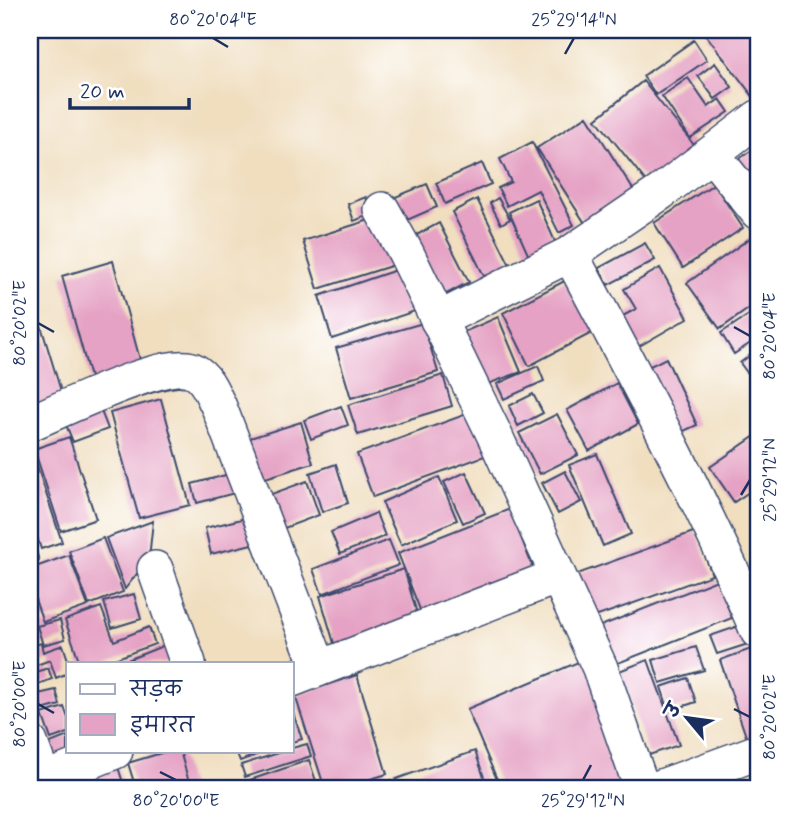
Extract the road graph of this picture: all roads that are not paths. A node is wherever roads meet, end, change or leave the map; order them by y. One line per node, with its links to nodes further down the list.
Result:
1 (758, 118): 2 (street)
2 (712, 153): 4 (street); 5 (street)
3 (382, 210): 6 (street)
4 (758, 212)
5 (570, 254): 6 (street); 10 (street)
6 (438, 320): 9 (street)
7 (30, 423): 12 (street)
8 (155, 569): 11 (street)
9 (558, 576): 12 (street); 17 (street)
10 (758, 631)
11 (188, 662)
12 (306, 674)
13 (30, 743): 16 (street)
14 (113, 752): 16 (street)
15 (756, 759): 18 (street)
16 (46, 784)
17 (642, 789)
18 (656, 789)

